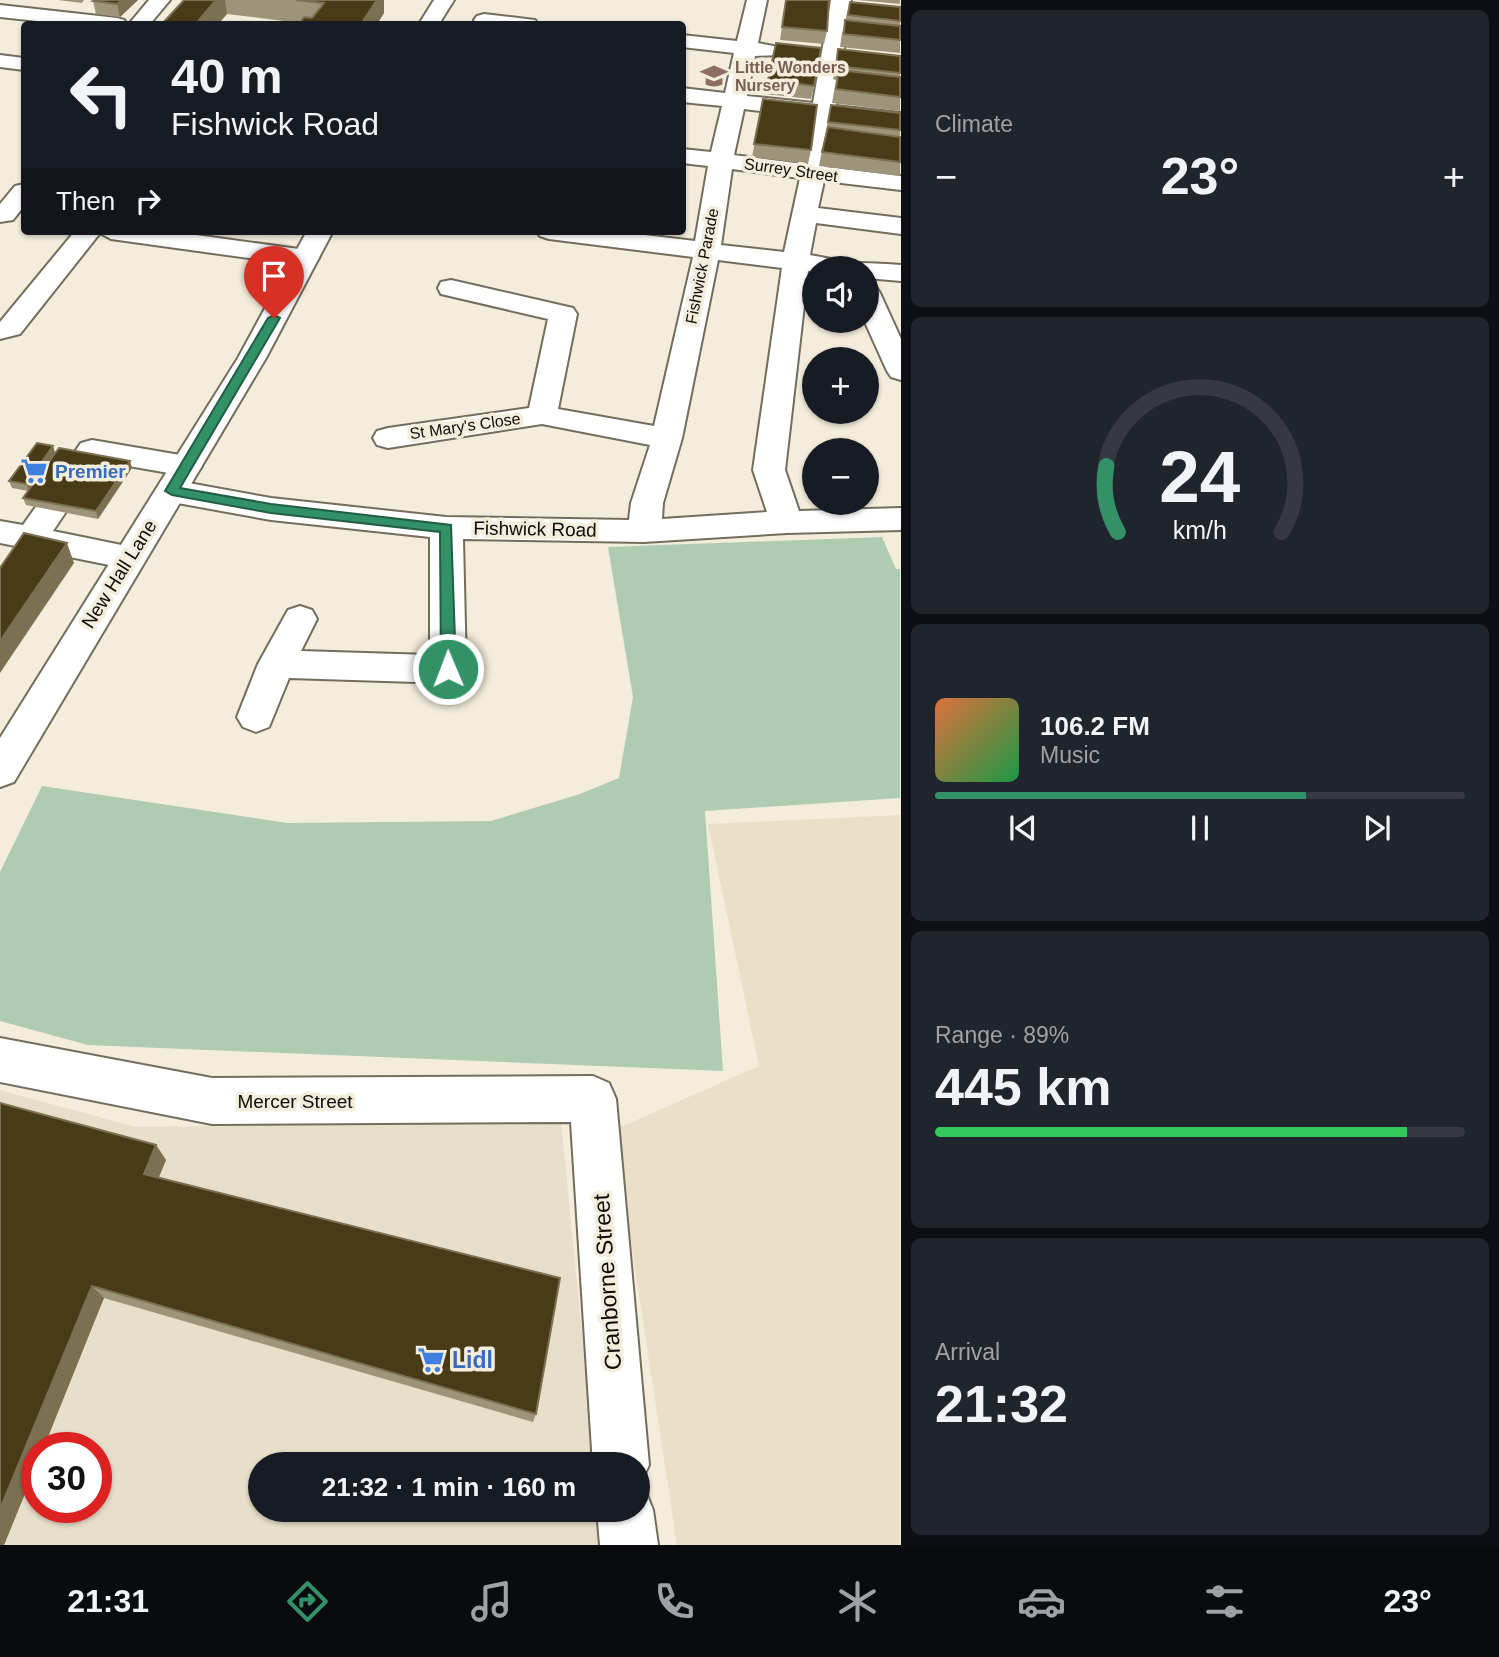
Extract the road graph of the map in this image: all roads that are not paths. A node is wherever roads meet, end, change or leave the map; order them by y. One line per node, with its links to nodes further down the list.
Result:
1 (160, 0): 8 (main road)
2 (444, 0): 9 (main road)
3 (757, 0): 12 (main road, Fishwick Parade)
4 (0, 11): 7 (main road)
5 (845, 14): 15 (main road)
6 (484, 20): 10 (main road)
7 (90, 21)
8 (142, 21)
9 (431, 21)
10 (495, 21)
11 (686, 41): 12 (main road)
12 (747, 48): 15 (main road); 17 (main road, Fishwick Parade)
13 (0, 61): 14 (main road)
14 (21, 64)
15 (828, 65): 18 (main road)
16 (686, 95): 17 (main road)
17 (734, 101): 18 (main road); 23 (main road, Fishwick Parade)
18 (824, 111): 19 (main road); 20 (main road)
19 (901, 120)
20 (818, 138): 21 (main road); 24 (main road)
21 (846, 142)
22 (686, 156): 23 (main road, Surrey Street)
23 (722, 160): 24 (main road, Surrey Street); 35 (main road, Fishwick Parade)
24 (813, 173): 25 (main road, Surrey Street); 27 (main road)
25 (901, 183)
26 (21, 196): 28 (main road)
27 (806, 214): 29 (main road); 36 (main road)
28 (9, 216)
29 (901, 226)
30 (85, 235): 42 (main road)
31 (167, 235): 33 (main road)
32 (582, 235): 35 (main road)
33 (195, 237): 34 (main road)
34 (313, 245): 47 (main road, New Hall Lane)
35 (707, 250): 36 (main road); 46 (main road, Fishwick Parade)
36 (796, 261): 37 (main road); 49 (main road)
37 (802, 262)
38 (900, 269): 39 (main road)
39 (879, 270)
40 (451, 288): 44 (main road, St Mary's Close)
41 (879, 322): 43 (main road)
42 (0, 331)
43 (901, 371)
44 (542, 415): 45 (main road, St Mary's Close); 46 (main road, St Mary's Close)
45 (388, 438)
46 (667, 438): 51 (main road, Fishwick Parade)
47 (179, 479): 50 (main road, Fishwick Road); 52 (main road, Fishwick Road); 53 (main road, New Hall Lane)
48 (901, 519): 49 (main road, Fishwick Road)
49 (787, 522): 51 (main road, Fishwick Road)
50 (446, 528): 51 (main road, Fishwick Road); 55 (main road)
51 (643, 531)
52 (16, 535): 53 (main road)
53 (129, 557): 57 (main road, New Hall Lane)
54 (300, 619): 55 (main road)
55 (276, 664): 56 (main road)
56 (256, 716)
57 (0, 771)
58 (0, 1060): 59 (main road, Mercer Street)
59 (593, 1099): 60 (main road, Cranborne Street)
60 (620, 1452)
61 (626, 1522): 62 (main road)
62 (629, 1545)

